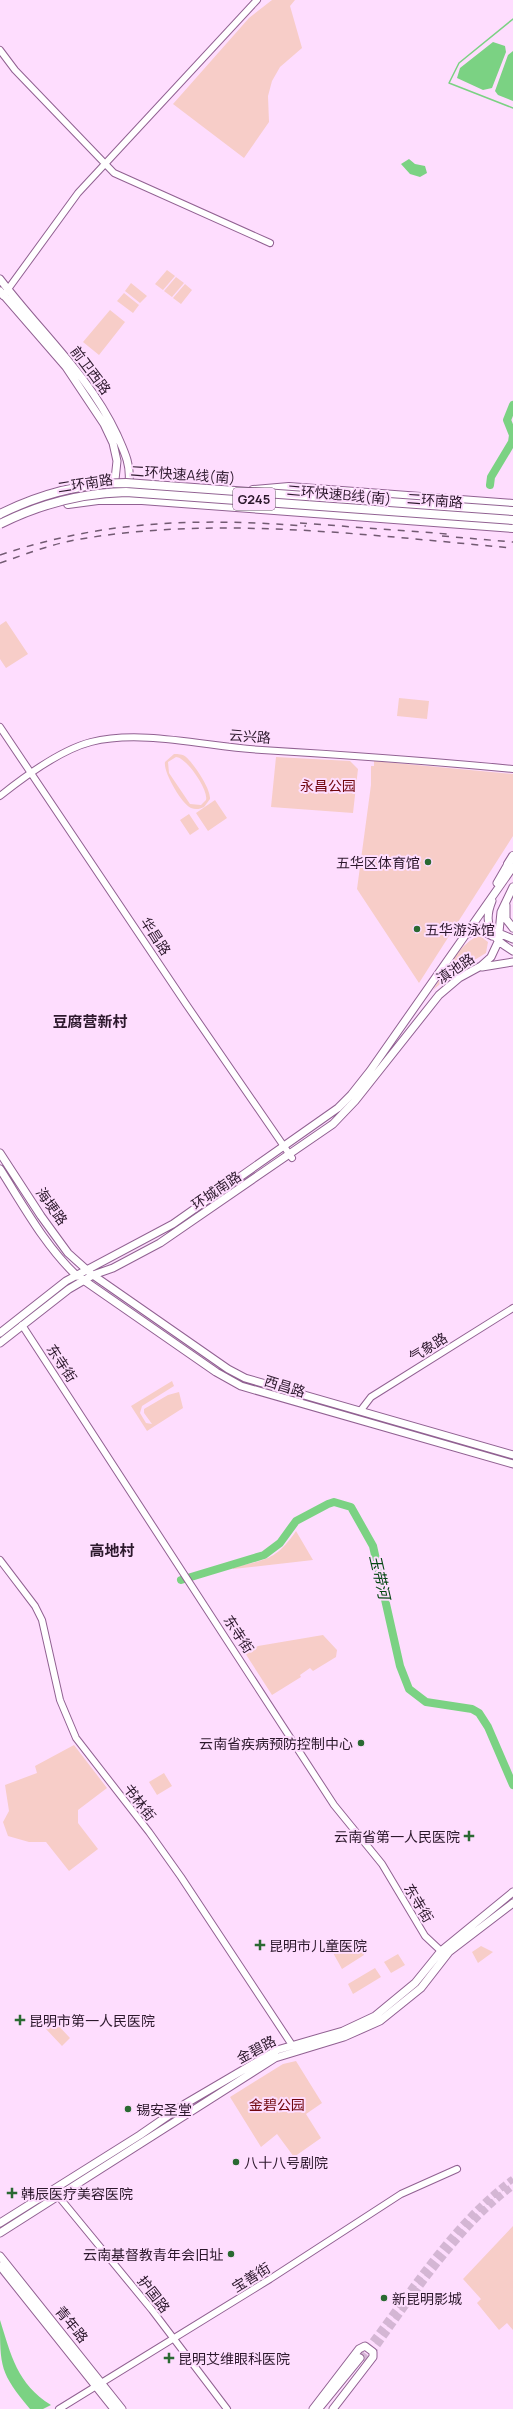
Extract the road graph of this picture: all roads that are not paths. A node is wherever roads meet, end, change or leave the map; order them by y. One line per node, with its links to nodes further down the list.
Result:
1 (257, 0): 3 (street)
2 (0, 50): 3 (street)
3 (106, 164): 4 (street); 6 (street)
4 (270, 243)
5 (0, 280): 6 (main road, 前卫西路)
6 (4, 292): 7 (main road, 前卫西路); 9 (main road, 前卫西路)
7 (128, 488): 9 (main road, 二环南路 / G245); 9 (main road); 16 (main road, 二环南路 / G245); 20 (main road, 二环南路 / G245)
8 (242, 490): 13 (highway, bridge); 17 (highway, 二环快速A线(南), bridge); 18 (highway, 二环快速A线(南), bridge)
9 (113, 495): 11 (highway); 15 (highway); 18 (main road, 二环南路 / G245); 21 (main road, 二环南路 / G245)
10 (254, 500): 12 (highway, 二环快速B线(南), bridge); 14 (highway, bridge); 21 (highway, 二环快速B线(南), bridge)
11 (68, 504)
12 (318, 505): 14 (highway, bridge); 20 (highway, 二环快速B线(南), bridge)
13 (513, 505): 16 (main road)
14 (292, 506): 15 (highway); 19 (highway)
15 (247, 508): 19 (highway)
16 (481, 510): 17 (main road, 二环南路 / G245)
17 (513, 512)
18 (0, 514)
19 (338, 515): 22 (highway)
20 (513, 520)
21 (0, 525)
22 (513, 528)
23 (0, 727): 25 (street, 华昌路)
24 (513, 769): 25 (street, 云兴路)
25 (32, 774): 26 (street, 云兴路); 45 (street, 华昌路)
26 (0, 796)
27 (513, 856): 28 (highway)
28 (511, 866): 30 (main road); 32 (main road)
29 (513, 887): 31 (main road, 滇池路); 33 (main road)
30 (495, 893): 31 (main road); 32 (main road)
31 (508, 895): 36 (main road, 滇池路)
32 (488, 907): 35 (main road); 37 (main road, 滇池路)
33 (513, 928)
34 (476, 930): 35 (main road); 37 (main road, 滇池路); 40 (main road, 滇池路)
35 (490, 930): 36 (main road)
36 (499, 937): 38 (main road); 39 (main road); 40 (main road, 滇池路)
37 (463, 939): 43 (main road, 滇池路)
38 (513, 939)
39 (513, 951)
40 (494, 954): 42 (main road, 滇池路)
41 (513, 962): 42 (main road)
42 (472, 970): 44 (main road, 滇池路)
43 (409, 1016): 45 (main road, 环城南路)
44 (416, 1022): 47 (main road, 环城南路)
45 (283, 1147): 47 (street, 华昌路); 49 (main road, 环城南路)
46 (0, 1153): 49 (main road, 海埂路)
47 (291, 1156): 50 (main road, 环城南路)
48 (0, 1169): 51 (main road, 海埂路)
49 (86, 1270): 50 (main road, 西昌路); 51 (main road, 环城南路)
50 (93, 1275): 52 (main road, 环城南路); 57 (main road, 西昌路)
51 (77, 1276): 52 (main road, 西昌路); 55 (main road, 环城南路)
52 (84, 1280): 54 (main road, 环城南路); 59 (main road, 西昌路)
53 (513, 1308): 57 (street, 气象路)
54 (22, 1325): 56 (main road, 环城南路); 63 (street, 东寺街)
55 (0, 1333)
56 (0, 1342)
57 (360, 1410): 58 (main road, 西昌路)
58 (513, 1455)
59 (513, 1464)
60 (0, 1560): 64 (street, 书林街)
61 (513, 1892): 63 (main road, 金碧路)
62 (513, 1903): 66 (main road, 金碧路)
63 (441, 1951): 64 (main road, 金碧路)
64 (292, 2046): 67 (main road, 金碧路)
65 (457, 2169): 71 (street, 宝善街)
66 (59, 2197): 68 (main road, 金碧路); 71 (street, 护国路)
67 (0, 2223)
68 (0, 2233)
69 (0, 2256): 72 (main road, 青年路)
70 (0, 2266): 72 (main road, 青年路)
71 (174, 2340): 72 (street, 宝善街); 76 (street, 护国路)
72 (99, 2384): 73 (street, 宝善街); 74 (main road, 青年路); 75 (main road, 青年路)
73 (61, 2408)
74 (114, 2409)
75 (122, 2409)
76 (227, 2409)
77 (313, 2409): 80 (main road)
78 (319, 2409): 79 (main road)
79 (327, 2409)
80 (333, 2409)

